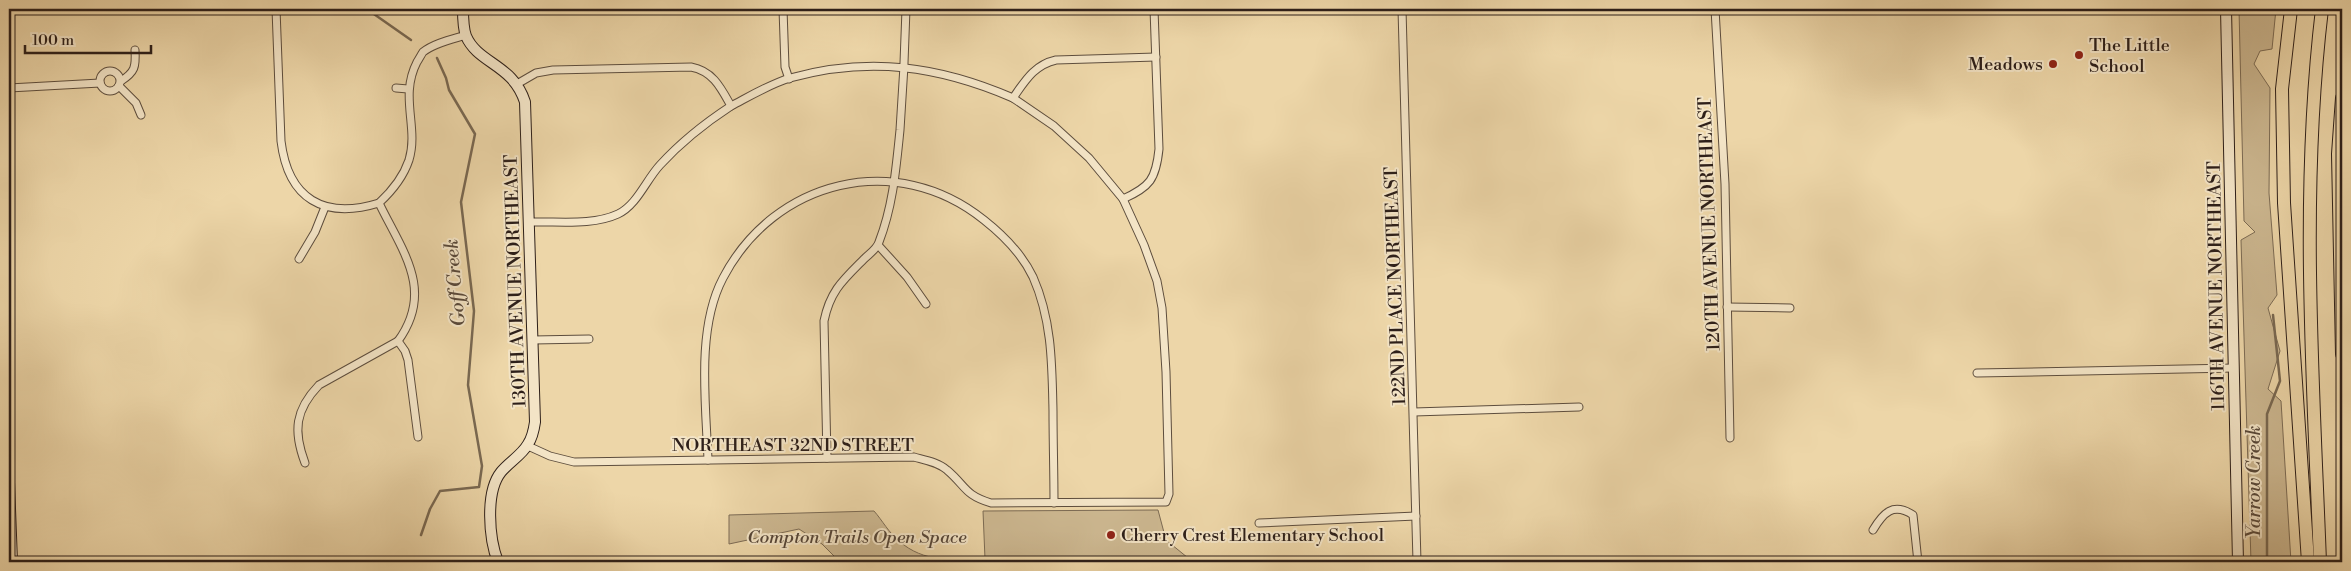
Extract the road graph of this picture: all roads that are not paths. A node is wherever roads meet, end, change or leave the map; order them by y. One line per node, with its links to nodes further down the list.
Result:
1 (276, 9): 30 (street)
2 (463, 9): 11 (street)
3 (783, 9): 15 (street)
4 (906, 9): 14 (street)
5 (1154, 9): 13 (street)
6 (1402, 9): 44 (street, 122ND PLACE NORTHEAST)
7 (1716, 9): 35 (street, 120TH AVENUE NORTHEAST)
8 (2226, 9): 41 (street, 116TH AVENUE NORTHEAST)
9 (2291, 9): 62 (highway)
10 (2322, 9): 63 (highway)
11 (466, 35): 18 (street, 130TH AVENUE NORTHEAST); 21 (street)
12 (135, 50): 17 (street)
13 (1156, 57): 22 (street); 28 (street)
14 (905, 66): 15 (street); 22 (street); 27 (street)
15 (788, 78): 24 (street)
16 (100, 83): 17 (street); 17 (street); 19 (street)
17 (120, 84): 25 (street)
18 (517, 84): 24 (street); 31 (street, 130TH AVENUE NORTHEAST)
19 (9, 88)
20 (396, 88): 21 (street)
21 (408, 89): 29 (street)
22 (1013, 98): 28 (street)
23 (2342, 98): 26 (highway)
24 (731, 106): 31 (street)
25 (141, 115)
26 (2340, 151): 40 (highway)
27 (895, 181): 32 (street); 49 (street); 52 (street)
28 (1123, 199): 52 (street, NORTHEAST 32ND STREET)
29 (378, 203): 30 (street); 39 (street)
30 (325, 207): 33 (street)
31 (530, 222): 38 (street, 130TH AVENUE NORTHEAST)
32 (878, 245): 34 (street); 48 (street)
33 (299, 259)
34 (926, 304)
35 (1727, 307): 36 (street); 46 (street, 120TH AVENUE NORTHEAST)
36 (1790, 308)
37 (589, 339): 38 (street)
38 (533, 340): 47 (street, 130TH AVENUE NORTHEAST)
39 (398, 341): 45 (street); 50 (street)
40 (2342, 354)
41 (2234, 368): 42 (street); 61 (street, 116TH AVENUE NORTHEAST)
42 (1977, 373)
43 (1579, 407): 44 (street)
44 (1414, 412): 53 (street, 122ND PLACE NORTHEAST)
45 (418, 437)
46 (1730, 438)
47 (528, 446): 49 (street, NORTHEAST 32ND STREET); 58 (street, 130TH AVENUE NORTHEAST)
48 (827, 458): 49 (street, NORTHEAST 32ND STREET); 52 (street, NORTHEAST 32ND STREET)
49 (708, 460)
50 (305, 463)
51 (9, 482): 55 (street)
52 (1054, 503)
53 (1416, 516): 54 (street); 59 (street, 122ND PLACE NORTHEAST)
54 (1259, 524)
55 (10, 528): 57 (street)
56 (1874, 530): 60 (street)
57 (12, 562)
58 (498, 562)
59 (1417, 562)
60 (1918, 562)
61 (2238, 562)
62 (2308, 562)
63 (2320, 562)

